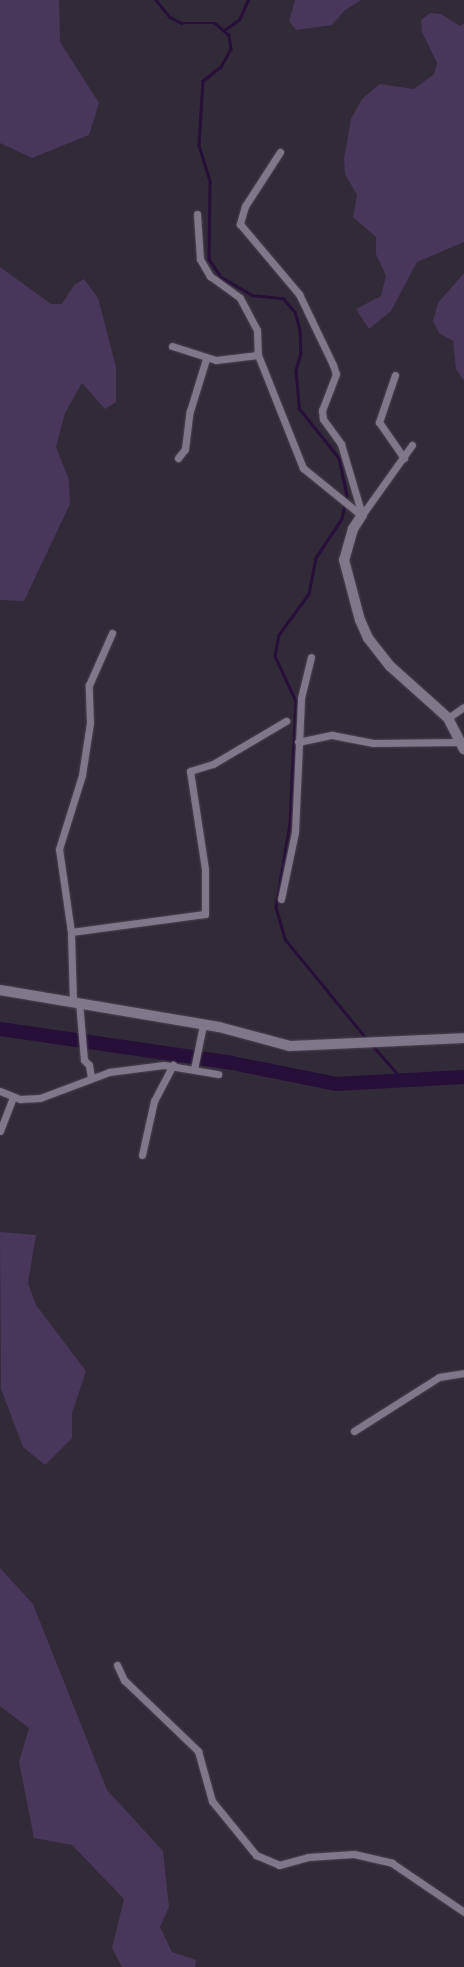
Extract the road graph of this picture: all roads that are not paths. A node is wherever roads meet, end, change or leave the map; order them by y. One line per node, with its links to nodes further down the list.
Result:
1 (280, 152): 10 (street)
2 (196, 214): 4 (street)
3 (172, 346): 5 (street)
4 (258, 354): 5 (street); 10 (street)
5 (206, 358): 8 (street)
6 (395, 375): 9 (street)
7 (412, 445): 9 (street)
8 (178, 458)
9 (404, 458): 10 (street)
10 (362, 516): 14 (main road)
11 (112, 633): 19 (street)
12 (312, 657): 16 (street)
13 (464, 707): 14 (street)
14 (448, 718): 17 (main road)
15 (286, 721): 19 (street)
16 (298, 742): 17 (street); 18 (street)
17 (463, 746)
18 (281, 898)
19 (71, 932): 21 (street)
20 (0, 990): 21 (main road)
21 (76, 1001): 22 (main road); 27 (street)
22 (203, 1025): 23 (main road); 25 (street)
23 (464, 1038)
24 (173, 1065): 25 (street); 27 (street); 31 (street)
25 (194, 1067): 26 (street)
26 (218, 1074)
27 (91, 1078): 29 (street)
28 (0, 1091): 29 (street)
29 (13, 1097): 30 (street)
30 (0, 1131)
31 (142, 1155)
32 (464, 1373): 33 (street)
33 (354, 1431)
34 (117, 1665): 35 (street)
35 (464, 1912)

